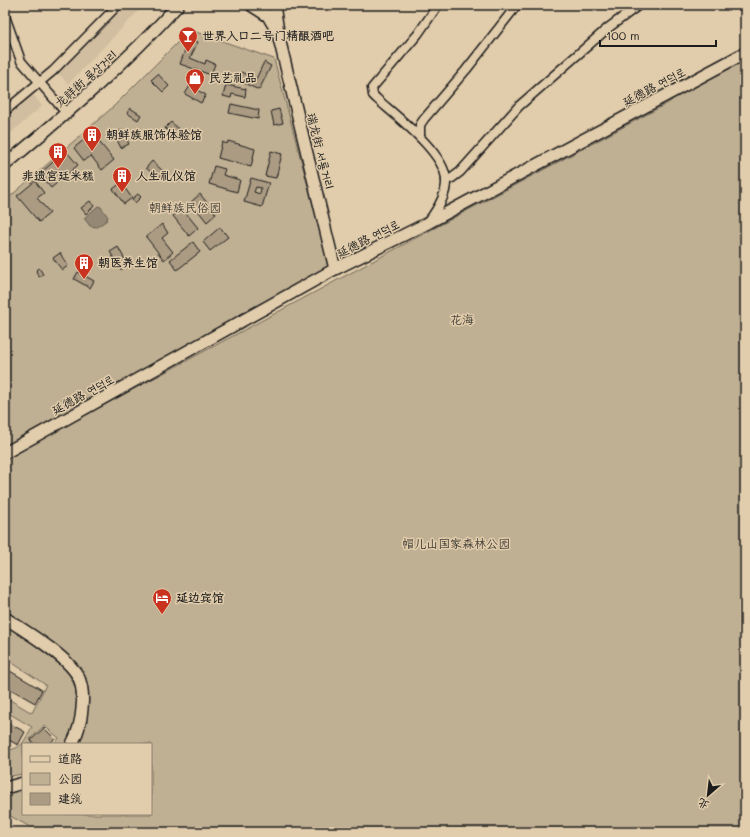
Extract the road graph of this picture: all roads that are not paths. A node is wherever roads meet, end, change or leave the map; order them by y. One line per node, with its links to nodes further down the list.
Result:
1 (118, 5): 11 (street)
2 (178, 5): 13 (main road, 龙祥街 룡상거리)
3 (251, 5): 9 (main road, 瑞龙街 서룡거리)
4 (274, 5): 9 (main road, 瑞龙街 서룡거리)
5 (438, 5): 14 (street)
6 (518, 5): 14 (street)
7 (639, 5): 16 (street)
8 (5, 16): 11 (street)
9 (279, 38): 18 (main road, 瑞龙街 서룡거리)
10 (745, 53): 17 (main road, 延德路 연덕로)
11 (39, 82): 12 (street); 13 (street)
12 (5, 111)
13 (67, 114): 15 (main road, 龙祥街 룡상거리)
14 (420, 137): 16 (street)
15 (5, 165)
16 (446, 180): 17 (street)
17 (426, 224): 18 (main road, 延德路 연덕로)
18 (335, 270): 19 (main road, 延德路 연덕로)
19 (5, 454)
20 (5, 618): 21 (main road)
21 (73, 743)
22 (22, 783): 23 (main road)
23 (5, 788)

